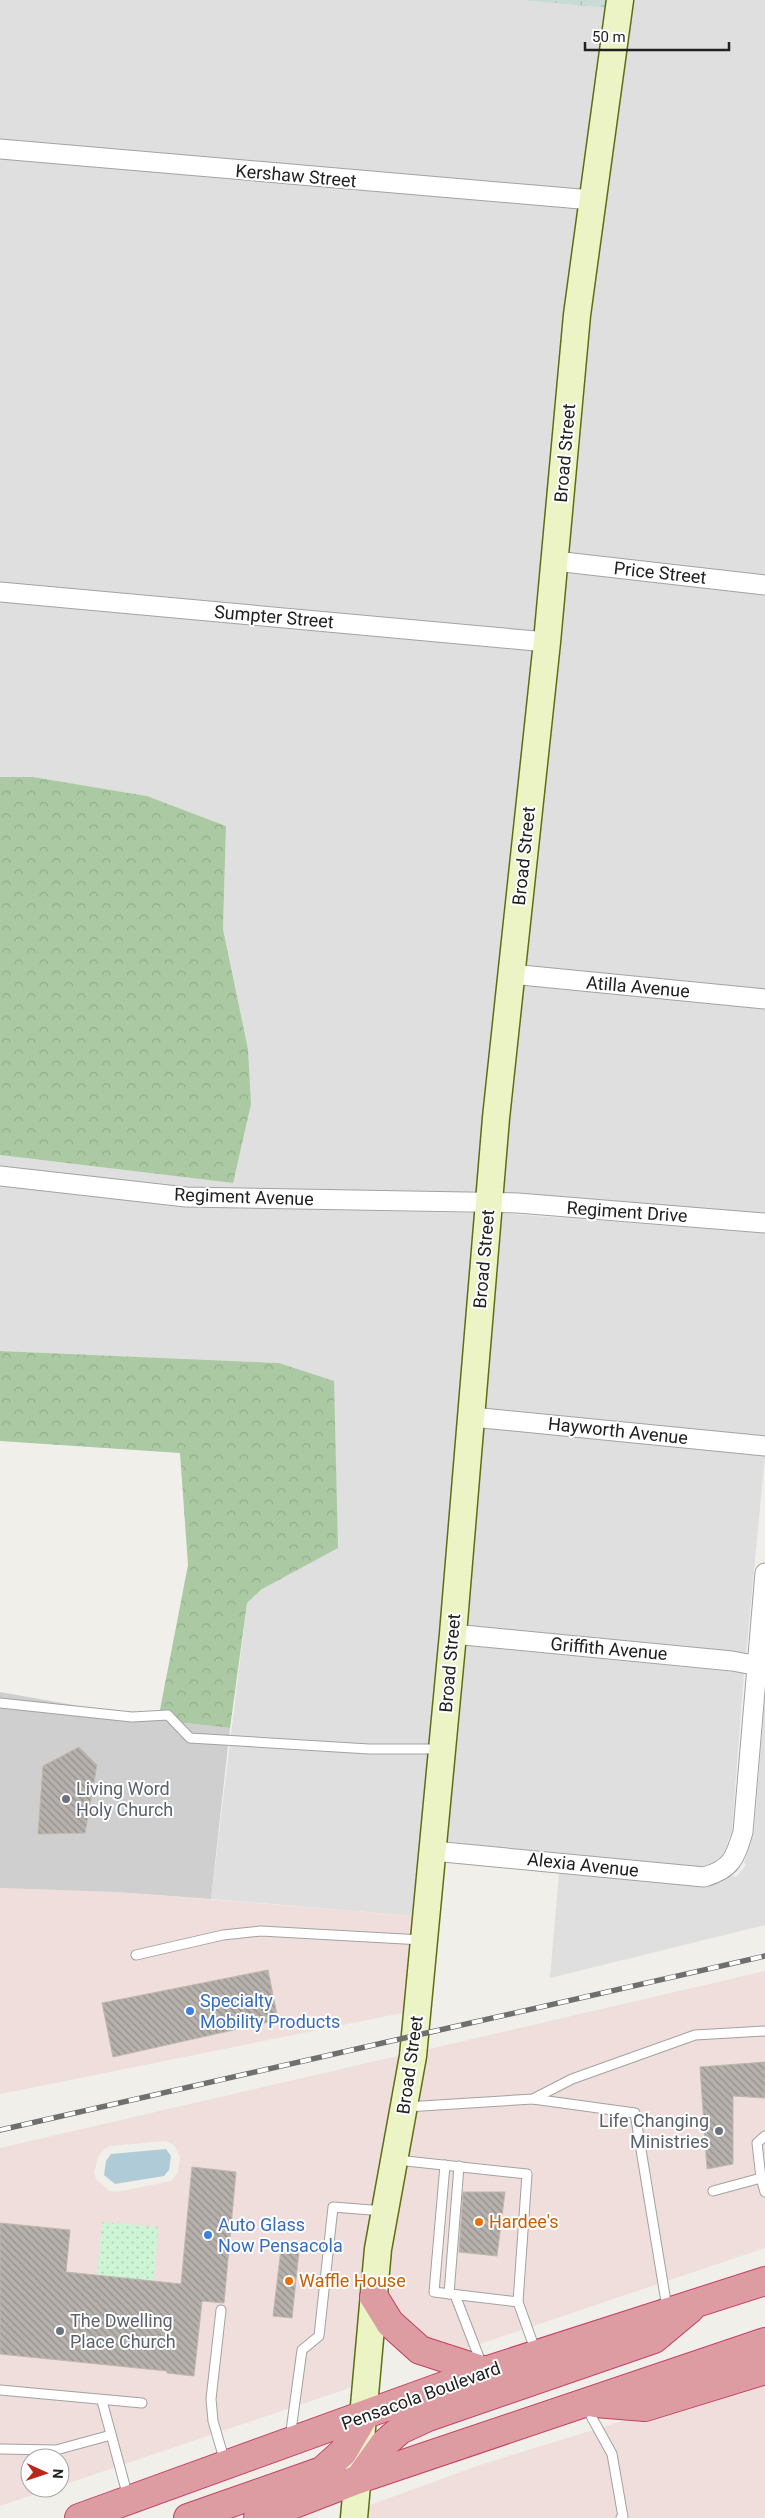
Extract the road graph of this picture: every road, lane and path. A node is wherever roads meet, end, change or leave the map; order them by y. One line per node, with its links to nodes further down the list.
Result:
1 (620, 0): 3 (street, Broad Street)
2 (0, 149): 3 (street, Kershaw Street)
3 (592, 200): 4 (street, Broad Street)
4 (555, 562): 5 (street, Price Street); 7 (street, Broad Street)
5 (765, 585)
6 (0, 592): 7 (street, Sumpter Street)
7 (547, 642): 8 (street, Broad Street)
8 (511, 974): 9 (street, Atilla Avenue); 11 (street, Broad Street)
9 (765, 999)
10 (0, 1176): 11 (street, Regiment Avenue)
11 (489, 1203): 12 (street, Regiment Drive); 13 (street, Broad Street)
12 (765, 1223)
13 (472, 1417): 14 (street, Hayworth Avenue); 16 (street, Broad Street)
14 (765, 1446)
15 (765, 1573): 17 (street)
16 (453, 1634): 17 (street, Griffith Avenue); 19 (street, Broad Street)
17 (760, 1666): 20 (street, Alexia Avenue)
18 (0, 1703): 19 (lane)
19 (442, 1749): 20 (street, Broad Street)
20 (433, 1851): 21 (street, Broad Street)
21 (424, 1940): 22 (lane); 25 (street, Broad Street)
22 (136, 1955)
23 (765, 2031): 24 (lane)
24 (533, 2099): 25 (lane); 40 (lane)
25 (405, 2108): 27 (street, Broad Street)
26 (765, 2136): 30 (lane)
27 (395, 2159): 28 (lane); 33 (street, Broad Street)
28 (445, 2165): 29 (lane); 35 (lane)
29 (459, 2166): 35 (lane); 38 (lane)
30 (761, 2178): 31 (lane); 32 (lane)
31 (713, 2191)
32 (765, 2192)
33 (384, 2211): 36 (street, Broad Street); 51 (lane)
34 (765, 2281): 37 (highway, Pensacola Boulevard)
35 (452, 2294): 38 (lane); 44 (lane)
36 (374, 2297): 44 (highway); 49 (street, Broad Street)
37 (700, 2301): 40 (highway, Pensacola Boulevard); 54 (highway)
38 (518, 2302): 42 (lane)
39 (221, 2310): 53 (lane)
40 (668, 2311): 42 (highway, Pensacola Boulevard)
41 (765, 2342): 47 (highway)
42 (537, 2354): 44 (highway, Pensacola Boulevard)
43 (765, 2370): 47 (highway)
44 (485, 2371): 49 (highway, Pensacola Boulevard)
45 (0, 2390): 46 (lane)
46 (102, 2401): 48 (lane); 50 (lane)
47 (584, 2402): 54 (highway); 60 (lane)
48 (142, 2403)
49 (364, 2416): 51 (highway, Pensacola Boulevard); 54 (street, Broad Street); 57 (highway)
50 (111, 2435): 52 (lane); 55 (lane)
51 (289, 2444): 53 (highway, Pensacola Boulevard)
52 (0, 2449)
53 (227, 2466): 55 (highway, Pensacola Boulevard)
54 (358, 2479): 58 (highway); 59 (street, Broad Street)
55 (129, 2501): 56 (highway, Pensacola Boulevard)
56 (79, 2518)
57 (188, 2518)
58 (258, 2518)
59 (354, 2518)
60 (621, 2518)

